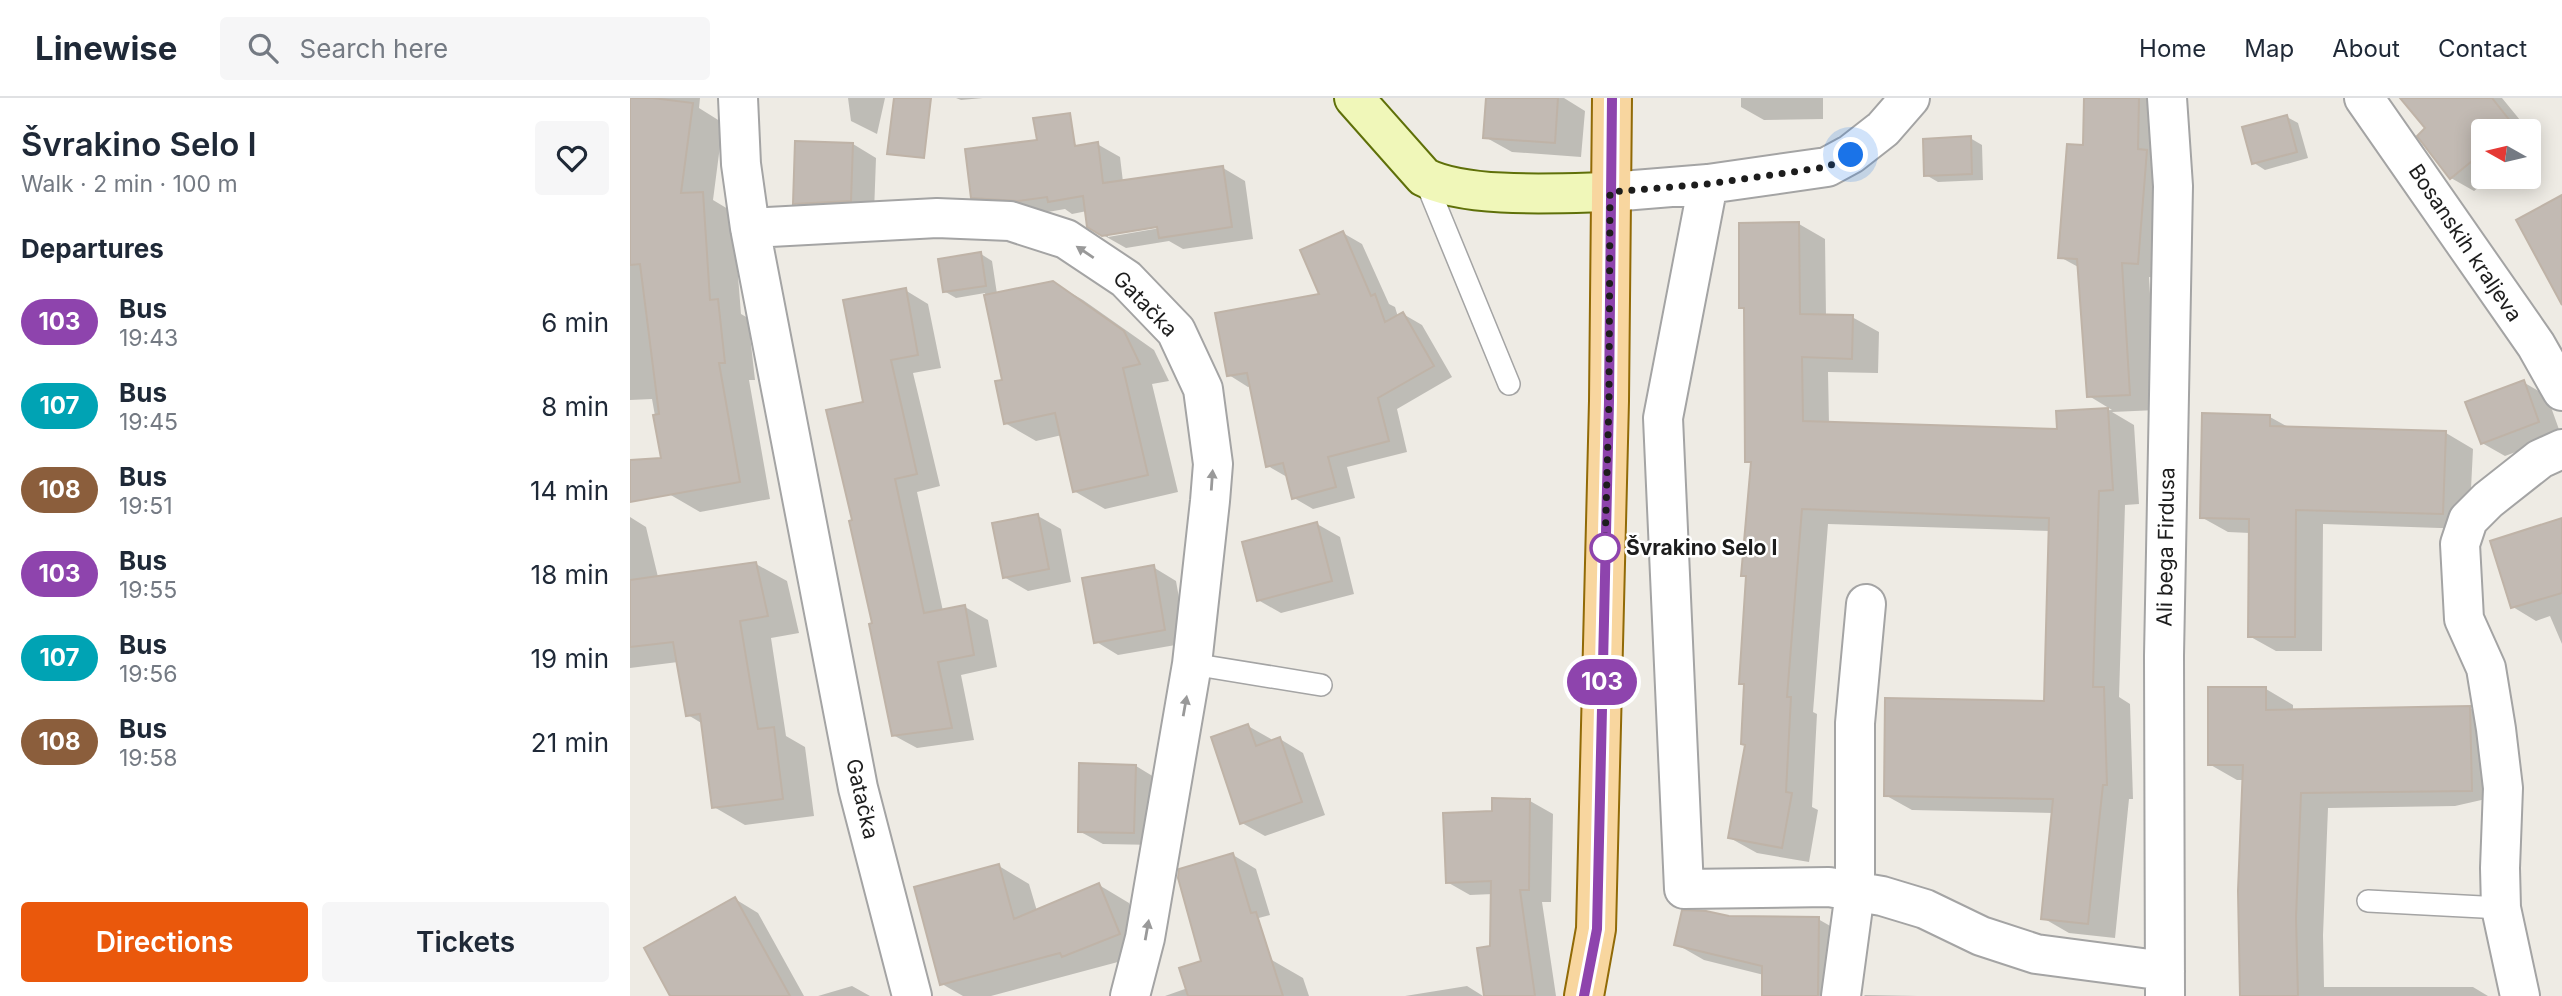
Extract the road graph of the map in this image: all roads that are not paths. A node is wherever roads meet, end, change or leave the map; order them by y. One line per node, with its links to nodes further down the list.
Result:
1 (738, 98): 10 (street, Gatačka)
2 (1354, 98): 7 (main road)
3 (1612, 98): 9 (main road)
4 (1910, 98): 8 (street)
5 (2168, 98): 20 (street, Ali bega Firdusa)
6 (2364, 98): 12 (street, Bosanskih kraljeva)
7 (1424, 177): 9 (main road); 11 (lane)
8 (1708, 184): 9 (street); 17 (street)
9 (1610, 192): 23 (main road)
10 (750, 228): 15 (street, Gatačka, one-way to 10); 21 (street, Gatačka)
11 (1509, 384)
12 (2562, 391)
13 (2562, 449): 19 (street)
14 (1866, 604): 17 (street)
15 (1192, 664): 16 (lane); 22 (street, Gatačka, one-way to 15)
16 (1321, 685)
17 (1855, 892): 20 (street); 24 (street)
18 (2368, 901): 19 (lane)
19 (2501, 908): 25 (street)
20 (2165, 984)
21 (912, 996)
22 (1130, 996)
23 (1584, 996)
24 (1841, 996)
25 (2520, 996)

